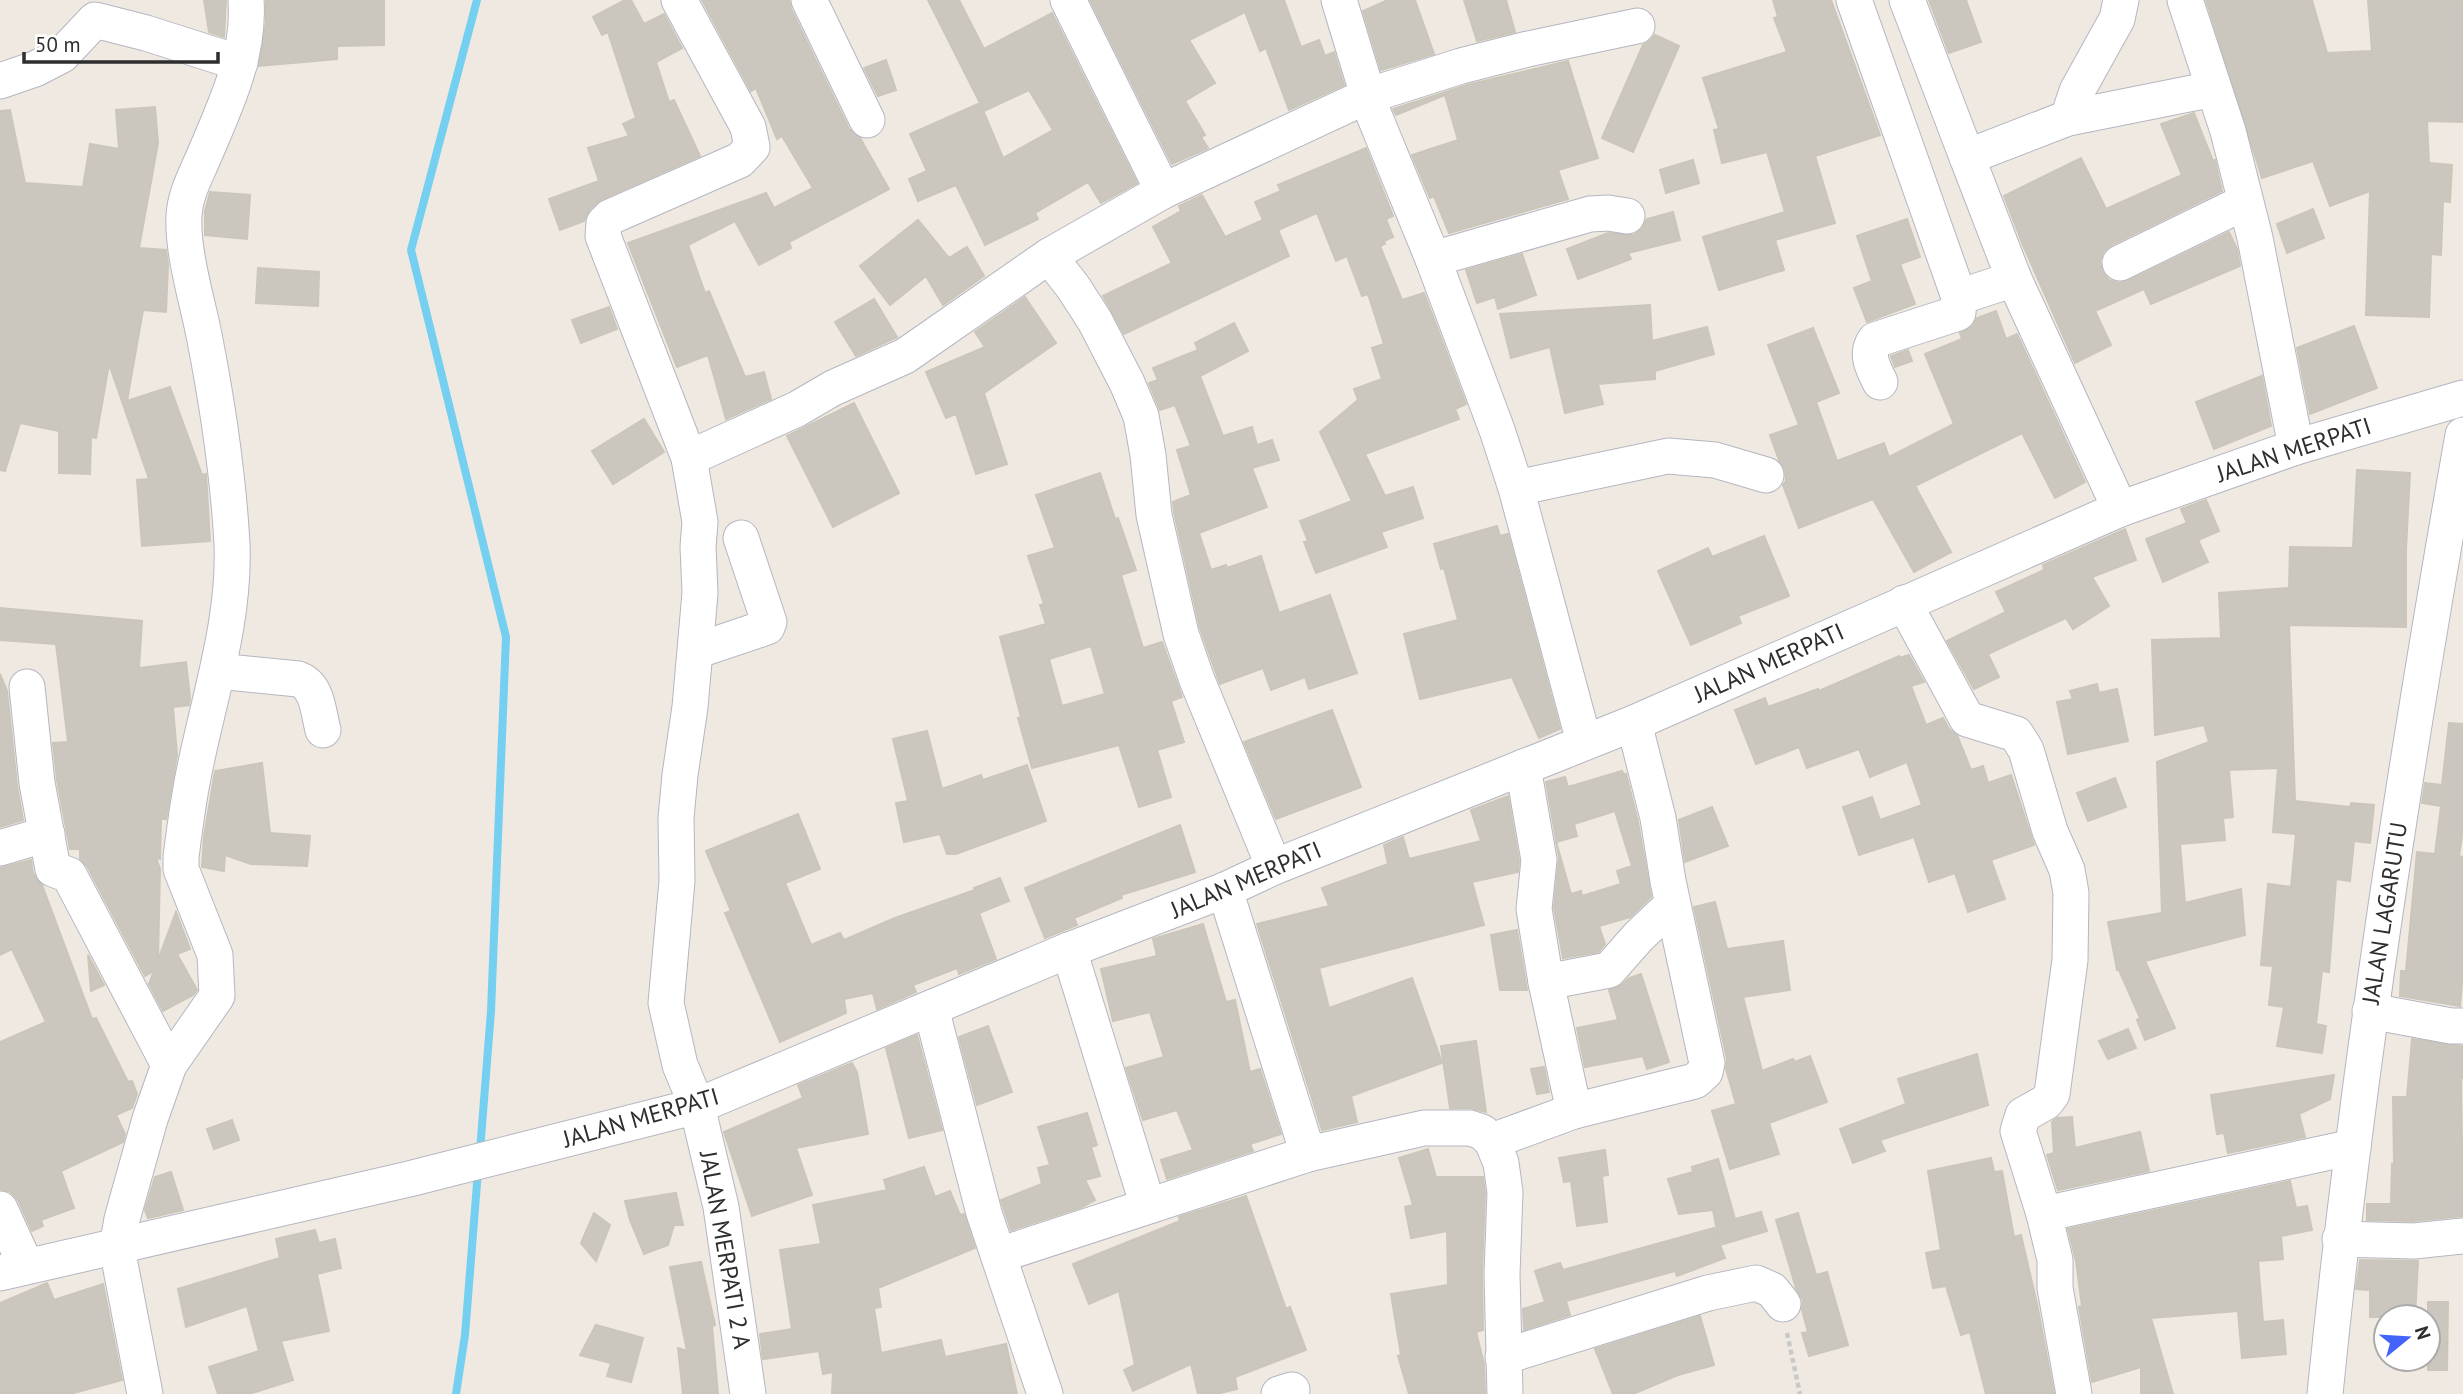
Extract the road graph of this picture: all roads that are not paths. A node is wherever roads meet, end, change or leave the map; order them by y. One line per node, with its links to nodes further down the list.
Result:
1 (246, 0): 12 (street)
2 (679, 0): 31 (street, JALAN MERPATI 2 A)
3 (809, 0): 17 (street)
4 (1068, 0): 19 (street)
5 (1339, 0): 15 (street)
6 (1854, 0): 26 (street)
7 (1907, 0): 18 (street)
8 (2120, 0): 16 (street)
9 (2185, 0): 14 (street)
10 (98, 10): 12 (street); 13 (street)
11 (1637, 26): 15 (street)
12 (240, 64): 38 (street)
13 (0, 81)
14 (2213, 89): 16 (street); 20 (street)
15 (1367, 96): 19 (street); 23 (street)
16 (2068, 118): 18 (street)
17 (867, 120)
18 (1967, 158): 25 (street)
19 (1163, 191): 22 (street)
20 (2245, 202): 24 (street); 30 (street)
21 (1627, 216): 23 (street)
22 (1049, 256): 31 (street); 46 (street)
23 (1433, 259): 33 (street)
24 (2120, 262)
25 (2014, 279): 26 (street); 34 (street)
26 (1959, 297): 27 (street)
27 (1880, 382)
28 (2463, 398): 30 (street, JALAN MERPATI)
29 (2463, 435): 52 (street, JALAN LAGARUTU)
30 (2296, 447): 34 (street, JALAN MERPATI)
31 (689, 458): 37 (street, JALAN MERPATI 2 A)
32 (1766, 475): 33 (street)
33 (1516, 488): 42 (street)
34 (2120, 509): 36 (street, JALAN MERPATI)
35 (741, 538): 37 (street)
36 (1904, 603): 40 (street, JALAN MERPATI); 62 (street)
37 (696, 651): 55 (street, JALAN MERPATI 2 A)
38 (218, 671): 41 (street); 54 (street)
39 (27, 687): 44 (street)
40 (1634, 723): 42 (street, JALAN MERPATI); 48 (street)
41 (323, 730)
42 (1584, 742): 43 (street, JALAN MERPATI)
43 (1523, 767): 46 (street, JALAN MERPATI); 50 (street)
44 (47, 834): 45 (street); 54 (street)
45 (0, 848)
46 (1274, 867): 47 (street, JALAN MERPATI)
47 (1226, 890): 49 (street, JALAN MERPATI); 59 (street)
48 (1672, 905): 50 (street); 56 (street)
49 (1069, 950): 51 (street, JALAN MERPATI); 60 (street)
50 (1546, 982): 56 (street)
51 (930, 1008): 55 (street, JALAN MERPATI); 66 (street)
52 (2370, 1011): 53 (street); 58 (street, JALAN LAGARUTU)
53 (2463, 1026)
54 (169, 1066): 65 (street)
55 (697, 1107): 65 (street, JALAN MERPATI); 71 (street, JALAN MERPATI 2 A)
56 (1574, 1111): 57 (street)
57 (1492, 1141): 59 (street); 69 (street)
58 (2353, 1147): 62 (street); 64 (street, JALAN LAGARUTU)
59 (1308, 1154): 60 (street)
60 (1149, 1206): 66 (street)
61 (0, 1209): 67 (street)
62 (2044, 1214): 74 (street)
63 (2463, 1236): 64 (street)
64 (2340, 1239): 75 (street, JALAN LAGARUTU)
65 (117, 1248): 67 (street, JALAN MERPATI); 70 (street)
66 (999, 1255): 72 (street)
67 (13, 1270)
68 (1783, 1304): 69 (street)
69 (1503, 1357): 73 (street)
70 (145, 1394)
71 (748, 1394)
72 (1045, 1394)
73 (1505, 1394)
74 (2074, 1394)
75 (2325, 1394)

